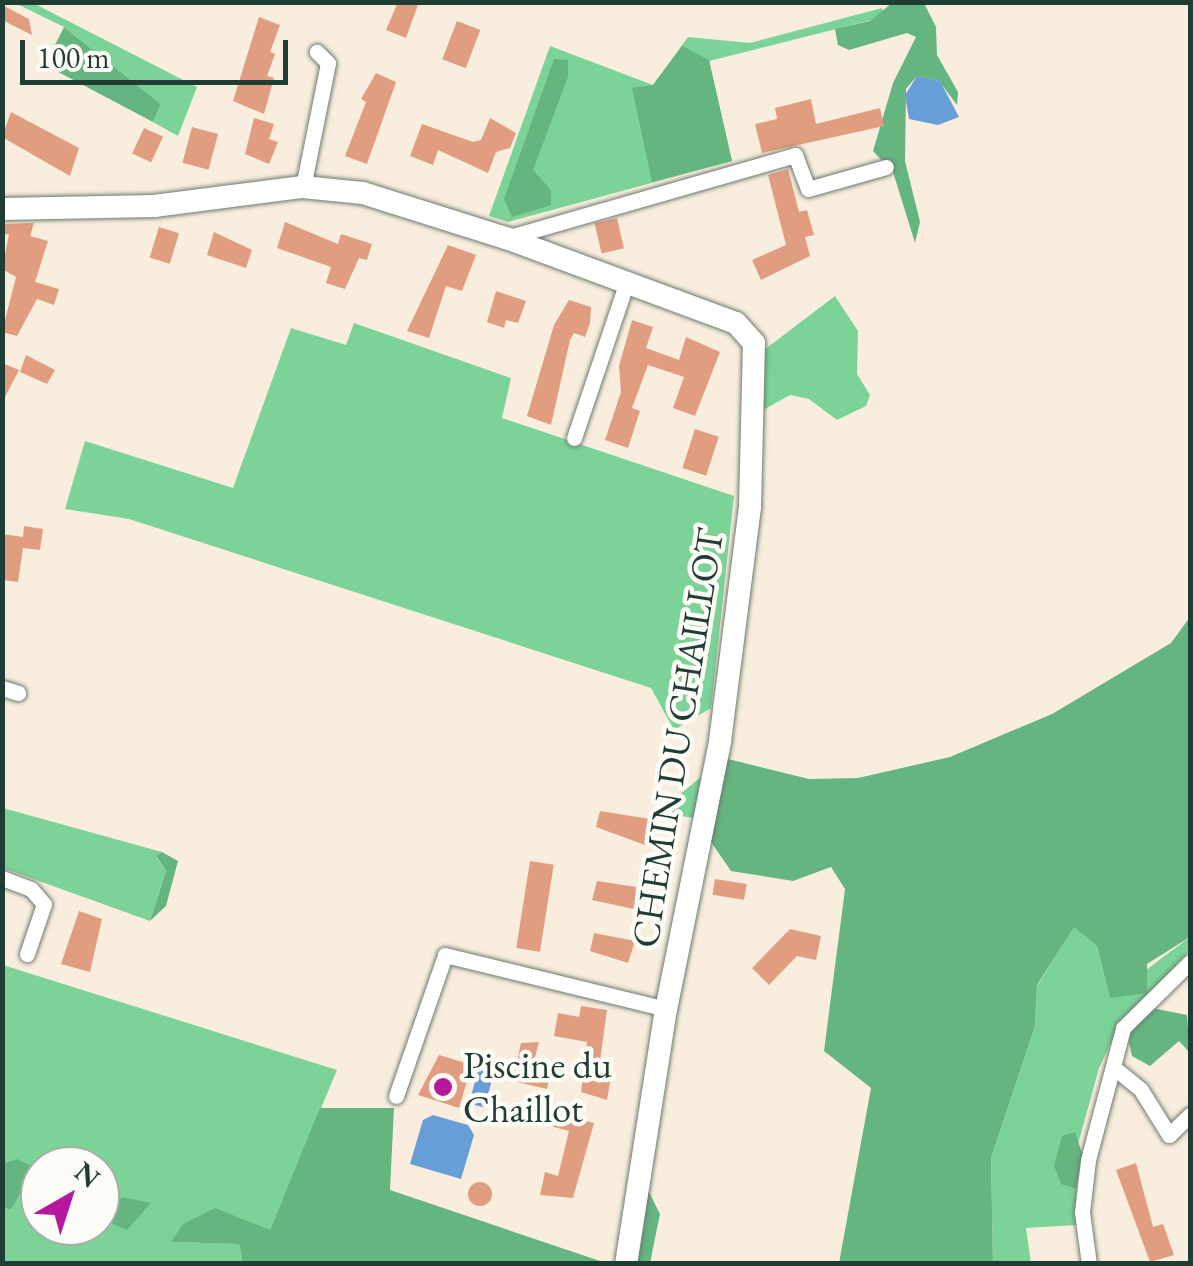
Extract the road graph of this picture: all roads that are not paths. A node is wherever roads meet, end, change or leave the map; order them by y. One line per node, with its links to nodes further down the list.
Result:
1 (317, 52): 3 (street)
2 (886, 167): 5 (street)
3 (303, 186): 4 (street, CHEMIN DU CHAILLOT); 5 (street, CHEMIN DU CHAILLOT)
4 (2, 210)
5 (506, 238): 6 (street, CHEMIN DU CHAILLOT)
6 (626, 284): 7 (street); 11 (street, CHEMIN DU CHAILLOT)
7 (574, 438)
8 (2, 878): 9 (street)
9 (27, 954)
10 (1190, 962): 12 (street)
11 (666, 1008): 13 (street); 15 (street, CHEMIN DU CHAILLOT)
12 (1113, 1067): 14 (street); 16 (street)
13 (396, 1096)
14 (1190, 1115)
15 (626, 1264)
16 (1090, 1264)

